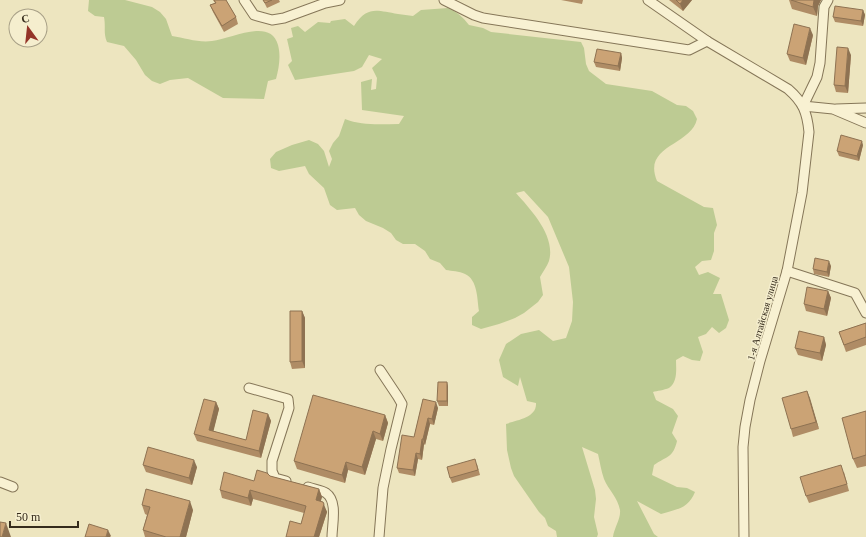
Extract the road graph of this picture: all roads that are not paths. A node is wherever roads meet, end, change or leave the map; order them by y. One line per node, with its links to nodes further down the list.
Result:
1 (244, 0): 2 (street)
2 (340, 0)
3 (444, 0): 6 (street)
4 (648, 0): 6 (street, 1-я Алтайская улица)
5 (828, 0): 7 (street)
6 (707, 41): 7 (street, 1-я Алтайская улица)
7 (803, 106): 9 (street); 11 (street, 1-я Алтайская улица)
8 (866, 108): 9 (street)
9 (833, 109): 10 (street)
10 (866, 123)
11 (787, 271): 12 (street); 19 (street, 1-я Алтайская улица)
12 (866, 312)
13 (380, 370): 18 (street)
14 (249, 388): 17 (street)
15 (0, 482): 16 (street)
16 (13, 487)
17 (332, 537)
18 (379, 537)
19 (744, 537)

